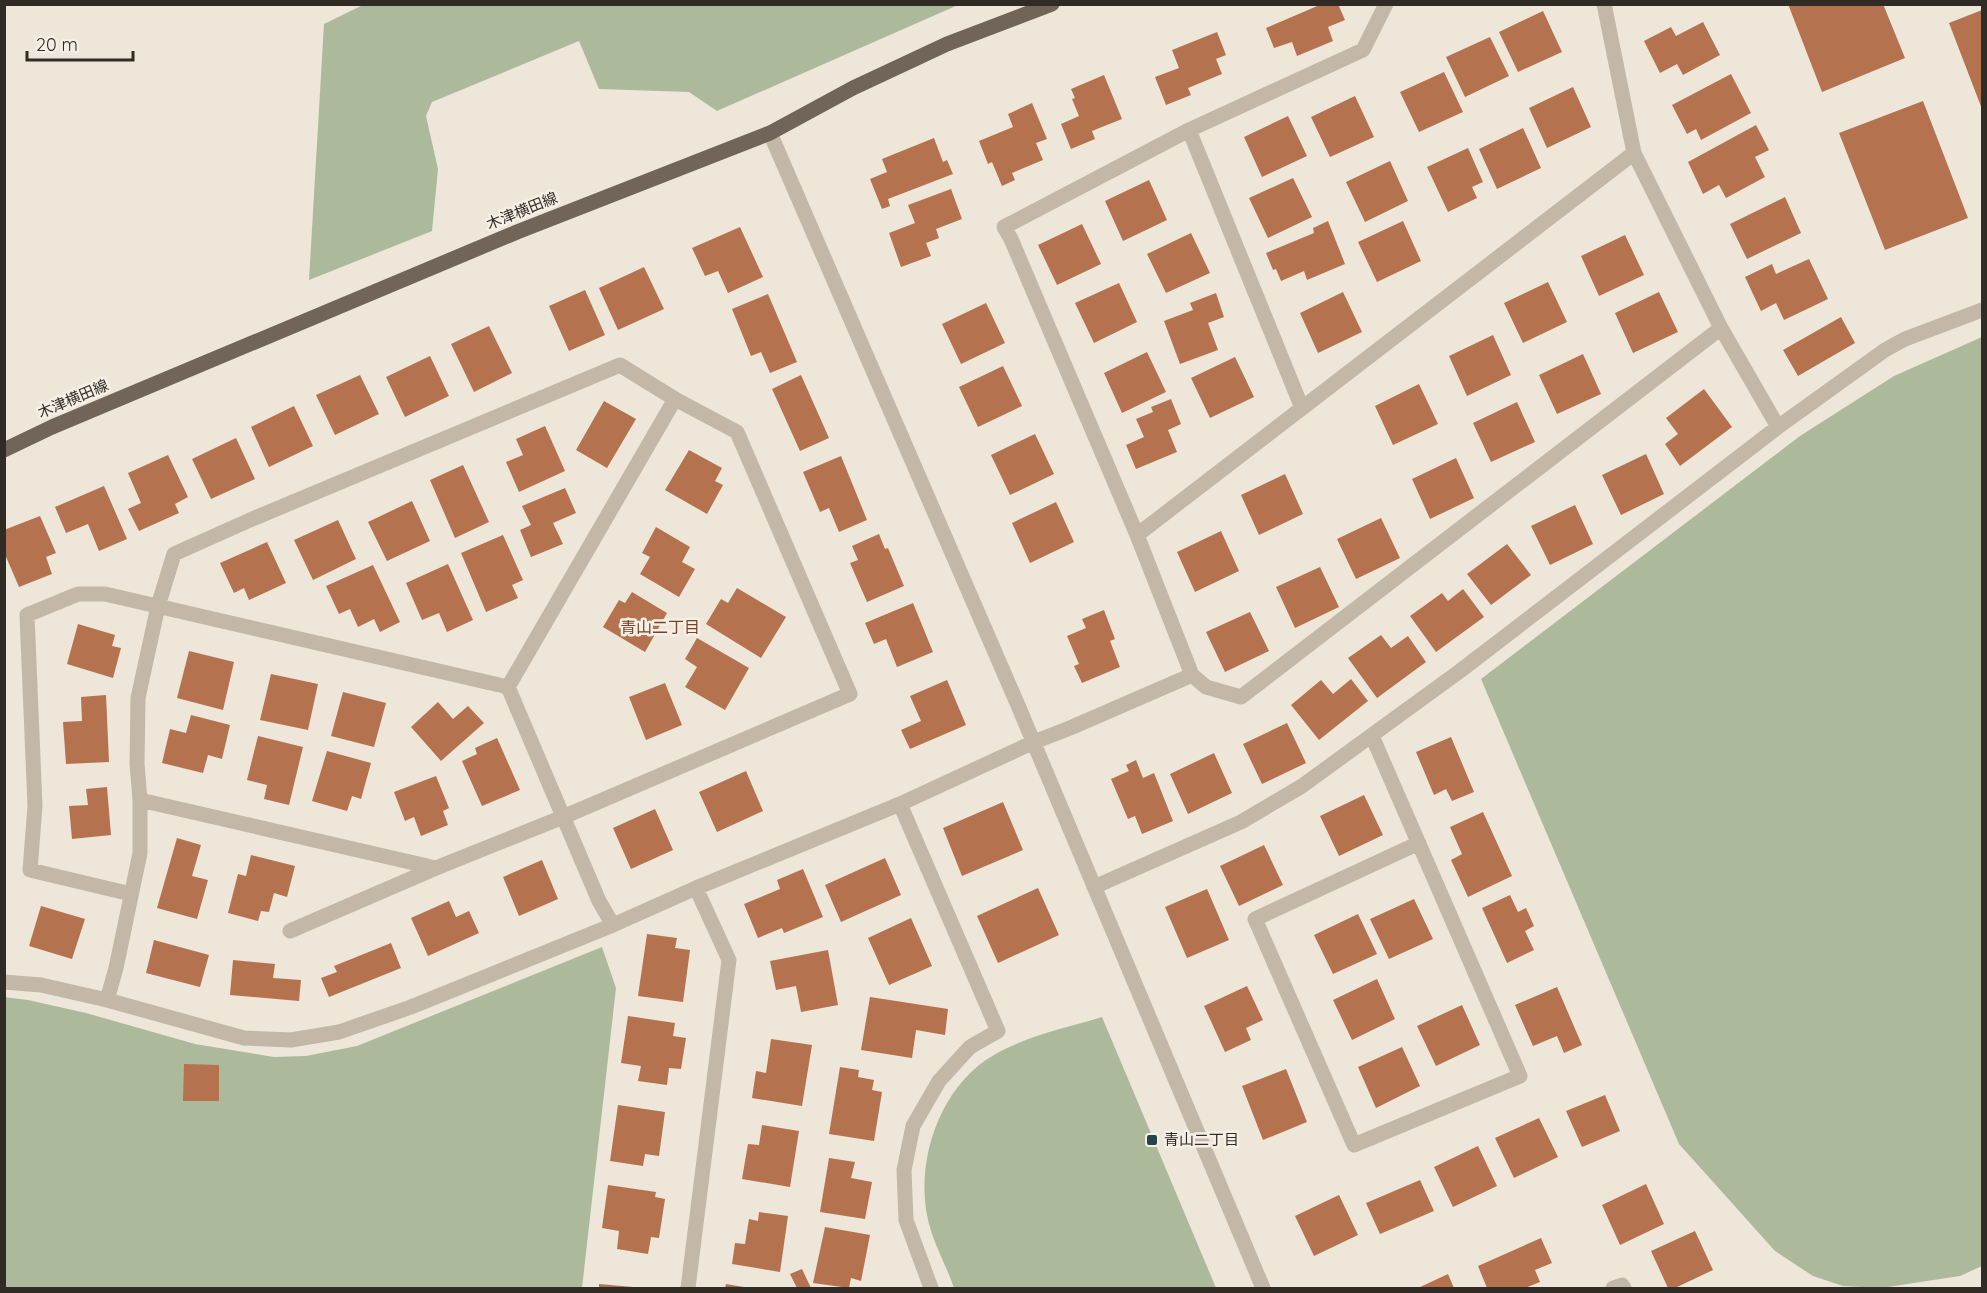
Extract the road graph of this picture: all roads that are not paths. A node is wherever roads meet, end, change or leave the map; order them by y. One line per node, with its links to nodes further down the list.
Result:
1 (1052, 4): 5 (main road, 木津横田線)
2 (1386, 4): 4 (street)
3 (1604, 4): 6 (street)
4 (1189, 130): 10 (street); 13 (street)
5 (770, 133): 12 (main road, 木津横田線); 18 (street)
6 (1634, 153): 8 (street); 10 (street)
7 (1983, 310): 11 (street)
8 (1721, 328): 11 (street); 15 (street)
9 (675, 399): 14 (street); 16 (street); 21 (street)
10 (1302, 408): 13 (street)
11 (1778, 427): 17 (street)
12 (4, 450)
13 (1137, 535): 15 (street)
14 (158, 606): 16 (street); 19 (street); 26 (street)
15 (1192, 675): 18 (street)
16 (508, 687): 21 (street)
17 (1372, 736): 22 (street); 24 (street)
18 (1034, 742): 20 (street); 24 (street)
19 (140, 800): 23 (street); 26 (street)
20 (900, 804): 25 (street); 32 (street)
21 (563, 817): 23 (street); 27 (street)
22 (1419, 843): 22 (street)
23 (436, 868): 28 (street)
24 (1094, 887): 33 (street)
25 (696, 888): 27 (street); 31 (street)
26 (130, 894): 30 (street)
27 (613, 925): 30 (street)
28 (290, 931)
29 (4, 982): 30 (street)
30 (107, 1000)
31 (688, 1288)
32 (931, 1288)
33 (1263, 1288)
34 (1613, 1288): 35 (street)
35 (1624, 1288)

